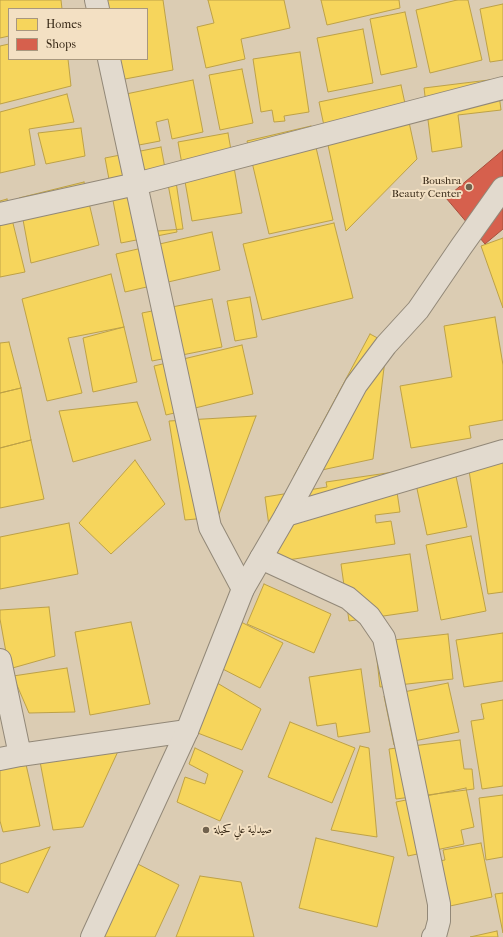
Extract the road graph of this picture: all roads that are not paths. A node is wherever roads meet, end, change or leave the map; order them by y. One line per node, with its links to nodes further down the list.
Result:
1 (109, 60): 3 (street)
2 (503, 88): 3 (street)
3 (136, 184): 5 (street); 9 (street)
4 (503, 188): 7 (street)
5 (0, 214)
6 (503, 451): 7 (street)
7 (286, 515): 8 (street)
8 (261, 558): 9 (street); 14 (street)
9 (243, 589): 11 (street)
10 (0, 660): 12 (street)
11 (187, 731): 12 (street); 13 (street)
12 (10, 757)
13 (92, 937)
14 (433, 937)

